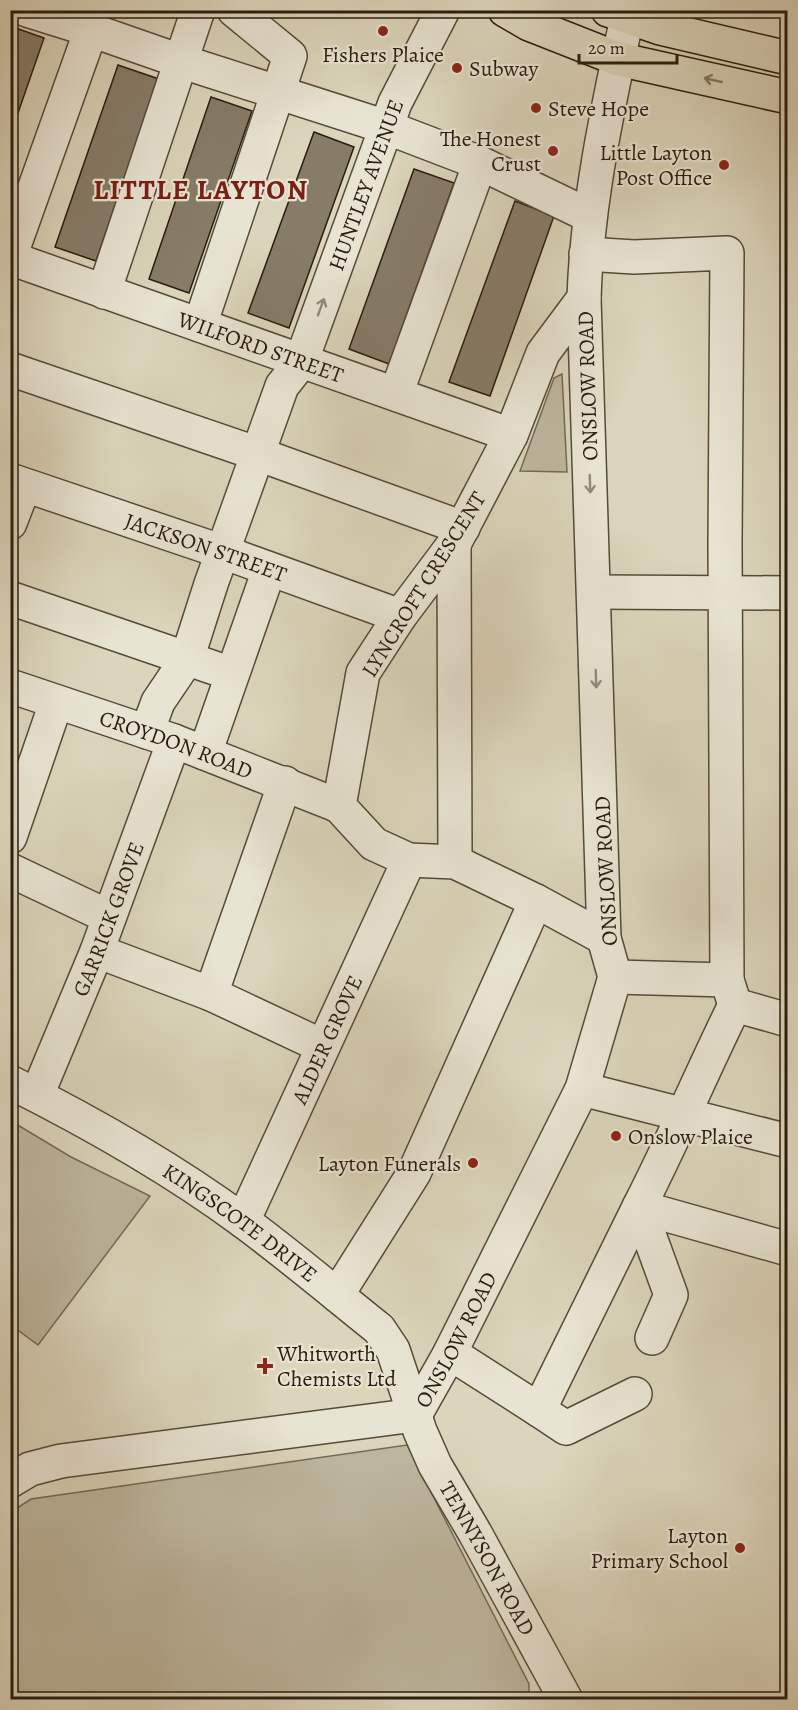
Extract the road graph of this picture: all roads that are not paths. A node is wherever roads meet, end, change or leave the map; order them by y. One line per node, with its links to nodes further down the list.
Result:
1 (27, 10): 7 (street)
2 (198, 10): 10 (street)
3 (234, 10): 11 (street)
4 (443, 10): 13 (street, HUNTLEY AVENUE)
5 (505, 10): 9 (main road)
6 (617, 14): 8 (main road); 9 (street, ONSLOW ROAD)
7 (91, 30): 10 (street); 17 (street)
8 (788, 58)
9 (618, 59): 12 (main road, one-way to 9); 15 (street, ONSLOW ROAD)
10 (180, 61): 11 (street); 18 (street)
11 (278, 92): 13 (street); 20 (street)
12 (788, 97)
13 (386, 127): 14 (street); 21 (street, HUNTLEY AVENUE, one-way to 13)
14 (480, 163): 15 (street); 23 (street)
15 (590, 216): 16 (street, ONSLOW ROAD)
16 (586, 254): 19 (street, ONSLOW ROAD); 33 (street)
17 (10, 257): 18 (street, WILFORD STREET)
18 (104, 292): 20 (street, WILFORD STREET)
19 (584, 298): 24 (street, LYNCROFT CRESCENT); 31 (street, ONSLOW ROAD, one-way to 31)
20 (200, 325): 21 (street, WILFORD STREET)
21 (301, 362): 23 (street, WILFORD STREET); 25 (street, HUNTLEY AVENUE)
22 (10, 369): 25 (street)
23 (396, 394): 24 (street, WILFORD STREET)
24 (511, 435): 28 (street, LYNCROFT CRESCENT)
25 (258, 454): 28 (street); 29 (street, HUNTLEY AVENUE)
26 (17, 483): 27 (street); 29 (street, JACKSON STREET)
27 (10, 524)
28 (458, 536): 35 (street, LYNCROFT CRESCENT); 46 (street)
29 (223, 552): 30 (street, JACKSON STREET); 36 (street, GARRICK GROVE)
30 (269, 570): 35 (street, JACKSON STREET); 37 (street)
31 (594, 592): 33 (street); 50 (street, ONSLOW ROAD, one-way to 50)
32 (788, 593): 33 (street)
33 (726, 594): 53 (street)
34 (10, 598): 36 (street)
35 (400, 616): 43 (street, LYNCROFT CRESCENT)
36 (187, 659): 37 (street); 40 (street, GARRICK GROVE)
37 (232, 674): 41 (street)
38 (10, 686): 39 (street, CROYDON ROAD)
39 (56, 703): 40 (street, CROYDON ROAD); 44 (street)
40 (160, 736): 41 (street, CROYDON ROAD); 49 (street, GARRICK GROVE)
41 (205, 753): 42 (street, CROYDON ROAD)
42 (285, 783): 43 (street, CROYDON ROAD); 54 (street)
43 (339, 806): 45 (street)
44 (10, 837)
45 (410, 860): 46 (street); 56 (street, ALDER GROVE)
46 (455, 862): 48 (street)
47 (10, 870): 49 (street)
48 (536, 901): 50 (street); 64 (street)
49 (109, 917): 51 (street, GARRICK GROVE)
50 (604, 938): 52 (street, ONSLOW ROAD)
51 (97, 951): 54 (street); 57 (street, GARRICK GROVE)
52 (615, 977): 53 (street); 58 (street, ONSLOW ROAD)
53 (731, 993): 55 (street); 59 (street)
54 (211, 994): 56 (street)
55 (788, 1020)
56 (322, 1046): 62 (street, ALDER GROVE)
57 (24, 1088): 62 (street, KINGSCOTE DRIVE)
58 (582, 1089): 59 (street); 66 (street, ONSLOW ROAD)
59 (684, 1114): 60 (street); 61 (street)
60 (788, 1141)
61 (639, 1207): 63 (street); 65 (street); 68 (street)
62 (243, 1221): 64 (street, KINGSCOTE DRIVE)
63 (788, 1249)
64 (337, 1295): 69 (street, KINGSCOTE DRIVE)
65 (652, 1338)
66 (450, 1353): 68 (street); 69 (street, ONSLOW ROAD)
67 (634, 1394): 68 (street)
68 (539, 1410)
69 (415, 1415): 70 (street, ONSLOW ROAD); 71 (street, TENNYSON ROAD)
70 (10, 1481)
71 (566, 1700)

